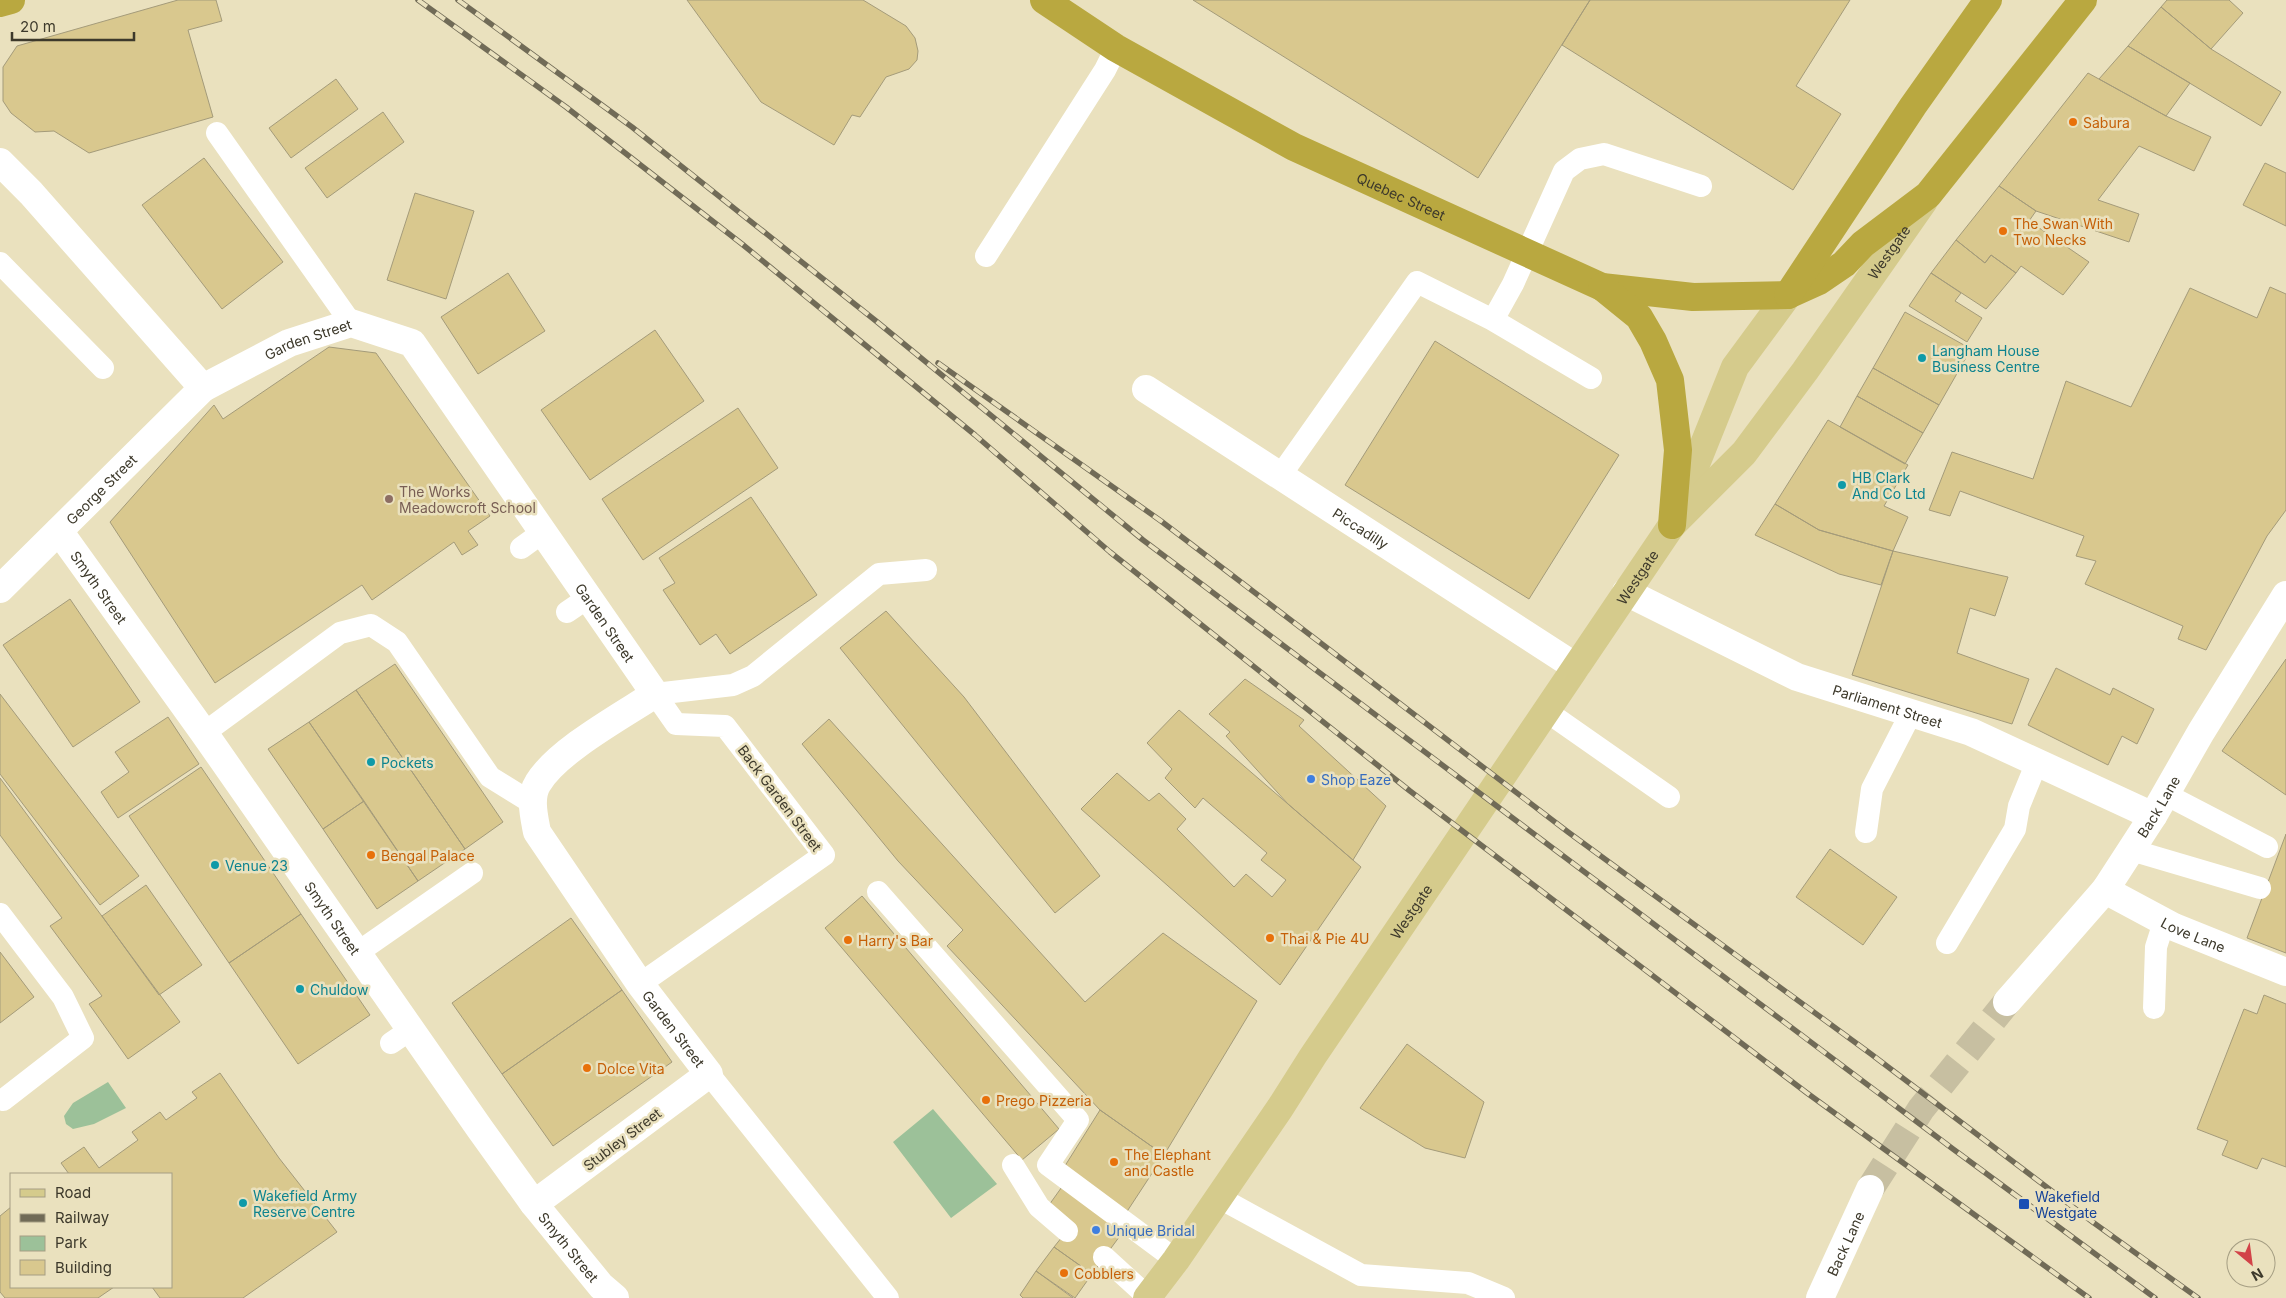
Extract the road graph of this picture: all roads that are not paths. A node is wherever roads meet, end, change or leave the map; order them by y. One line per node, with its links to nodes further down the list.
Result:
1 (11, 0): 5 (highway)
2 (1044, 0): 6 (highway, Quebec Street)
3 (1988, 0): 15 (highway, Westgate)
4 (2082, 0): 10 (highway, Westgate)
5 (0, 3)
6 (1116, 48): 11 (highway, Quebec Street); 12 (lane)
7 (217, 133): 17 (lane)
8 (0, 162): 20 (street)
9 (1701, 186): 11 (lane)
10 (1928, 196): 15 (highway); 23 (main road, Westgate)
11 (1527, 254): 14 (highway, Quebec Street); 16 (lane)
12 (986, 256)
13 (0, 264): 18 (lane)
14 (1602, 287): 15 (highway, Quebec Street); 23 (highway)
15 (1788, 295): 23 (main road, Westgate)
16 (1493, 320): 19 (lane); 22 (lane)
17 (351, 323): 20 (street, Garden Street); 25 (street, Garden Street)
18 (103, 368)
19 (1592, 378)
20 (203, 388): 24 (street, George Street)
21 (1146, 389): 22 (street, Piccadilly)
22 (1280, 476): 31 (street, Piccadilly)
23 (1672, 524): 29 (main road, Westgate)
24 (59, 531): 28 (street, George Street); 35 (street, Smyth Street)
25 (543, 532): 26 (lane); 32 (street, Garden Street)
26 (521, 548)
27 (926, 570): 32 (lane)
28 (0, 589)
29 (1626, 592): 31 (main road, Westgate); 34 (street, Parliament Street)
30 (2286, 595): 39 (street, Back Lane)
31 (1576, 667): 33 (main road, Westgate)
32 (655, 694): 38 (street, Garden Street); 52 (lane, Back Garden Street)
33 (1546, 712): 37 (lane); 59 (main road, Westgate)
34 (1911, 714): 36 (street, Parliament Street); 40 (lane)
35 (204, 733): 38 (lane); 50 (street, Smyth Street)
36 (2038, 762): 39 (street, Parliament Street); 49 (lane)
37 (1669, 797)
38 (532, 803): 52 (street, Garden Street)
39 (2159, 805): 41 (lane); 42 (street, Back Lane)
40 (1866, 832)
41 (2267, 847)
42 (2131, 850): 44 (lane); 45 (street, Back Lane)
43 (472, 873): 50 (lane)
44 (2260, 888)
45 (2105, 890): 48 (street, Love Lane); 53 (street, Back Lane)
46 (878, 892): 63 (lane)
47 (0, 914): 56 (lane)
48 (2164, 922): 51 (street, Love Lane); 54 (lane)
49 (1947, 943)
50 (357, 953): 60 (street, Smyth Street)
51 (2286, 972)
52 (640, 984): 55 (street, Garden Street)
53 (2007, 1002)
54 (2154, 1008)
55 (709, 1074): 60 (street, Stubley Street); 65 (lane, Garden Street)
56 (4, 1100)
57 (1016, 1182): 61 (lane)
58 (1870, 1189): 69 (street, Back Lane)
59 (1218, 1197): 63 (main road, Westgate); 68 (lane)
60 (534, 1204): 64 (street, Smyth Street)
61 (1067, 1231)
62 (1104, 1257): 66 (lane)
63 (1176, 1260): 66 (main road, Westgate); 67 (main road)
64 (602, 1294)
65 (888, 1298)
66 (1148, 1298)
67 (1167, 1298)
68 (1504, 1298)
69 (1820, 1298)

